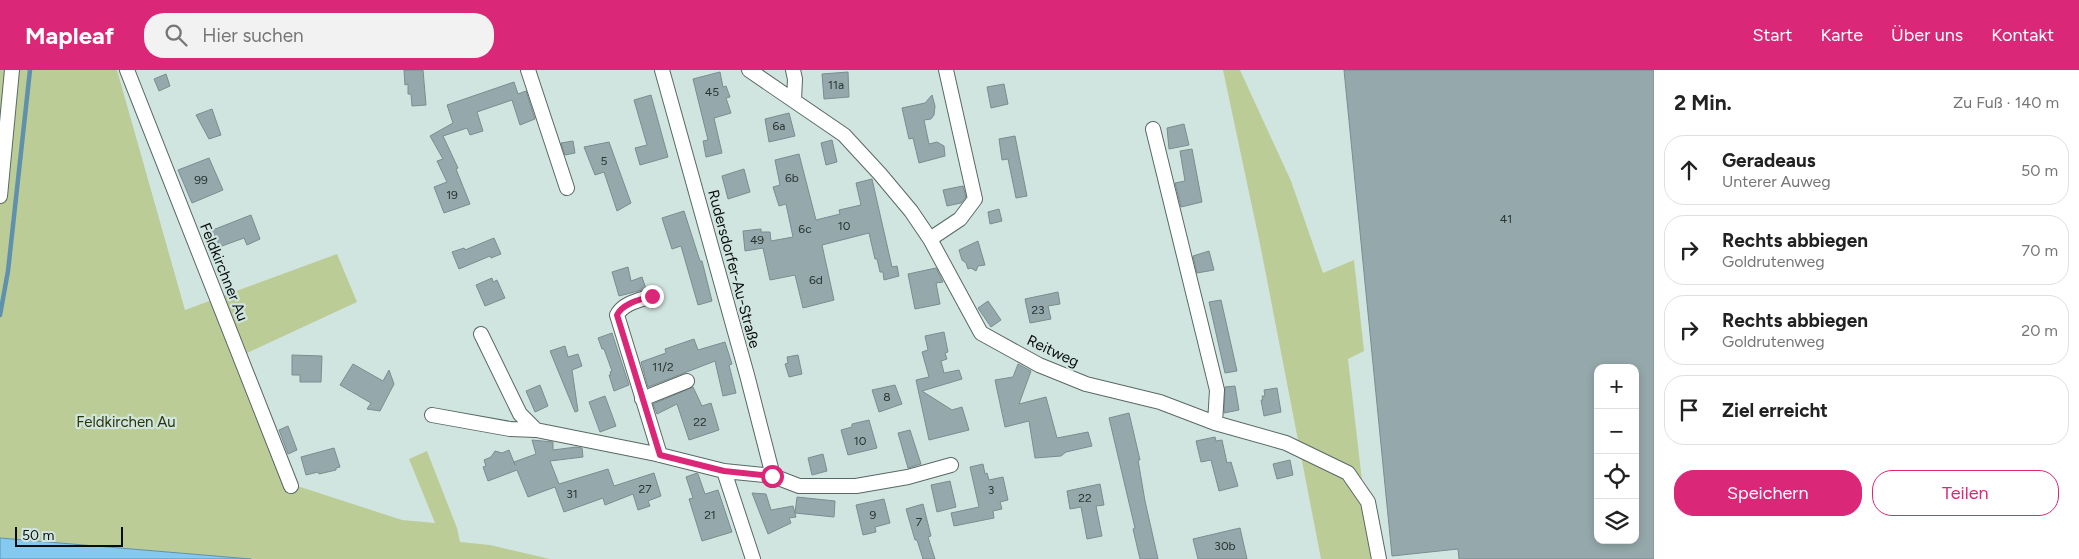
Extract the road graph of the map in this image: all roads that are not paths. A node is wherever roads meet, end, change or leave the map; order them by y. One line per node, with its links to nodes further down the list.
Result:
1 (12, 70): 11 (street)
2 (127, 70): 24 (street, Feldkirchner Au)
3 (528, 70): 10 (street)
4 (662, 70): 23 (street, Rudersdorfer-Au-Straße)
5 (749, 70): 8 (street, Reitweg)
6 (793, 70): 8 (street)
7 (946, 70): 12 (street)
8 (794, 100): 12 (street, Reitweg)
9 (1153, 130): 18 (street)
10 (567, 188)
11 (0, 196)
12 (930, 238): 18 (street, Reitweg)
13 (652, 296): 16 (street)
14 (481, 334): 19 (street)
15 (688, 381): 16 (street)
16 (642, 399): 20 (street)
17 (432, 415): 19 (street)
18 (1215, 423): 26 (street, Reitweg)
19 (536, 430): 20 (street)
20 (660, 455): 22 (street)
21 (951, 465): 23 (street)
22 (724, 471): 23 (street); 25 (street)
23 (772, 476)
24 (291, 486)
25 (753, 559)
26 (1379, 559)

